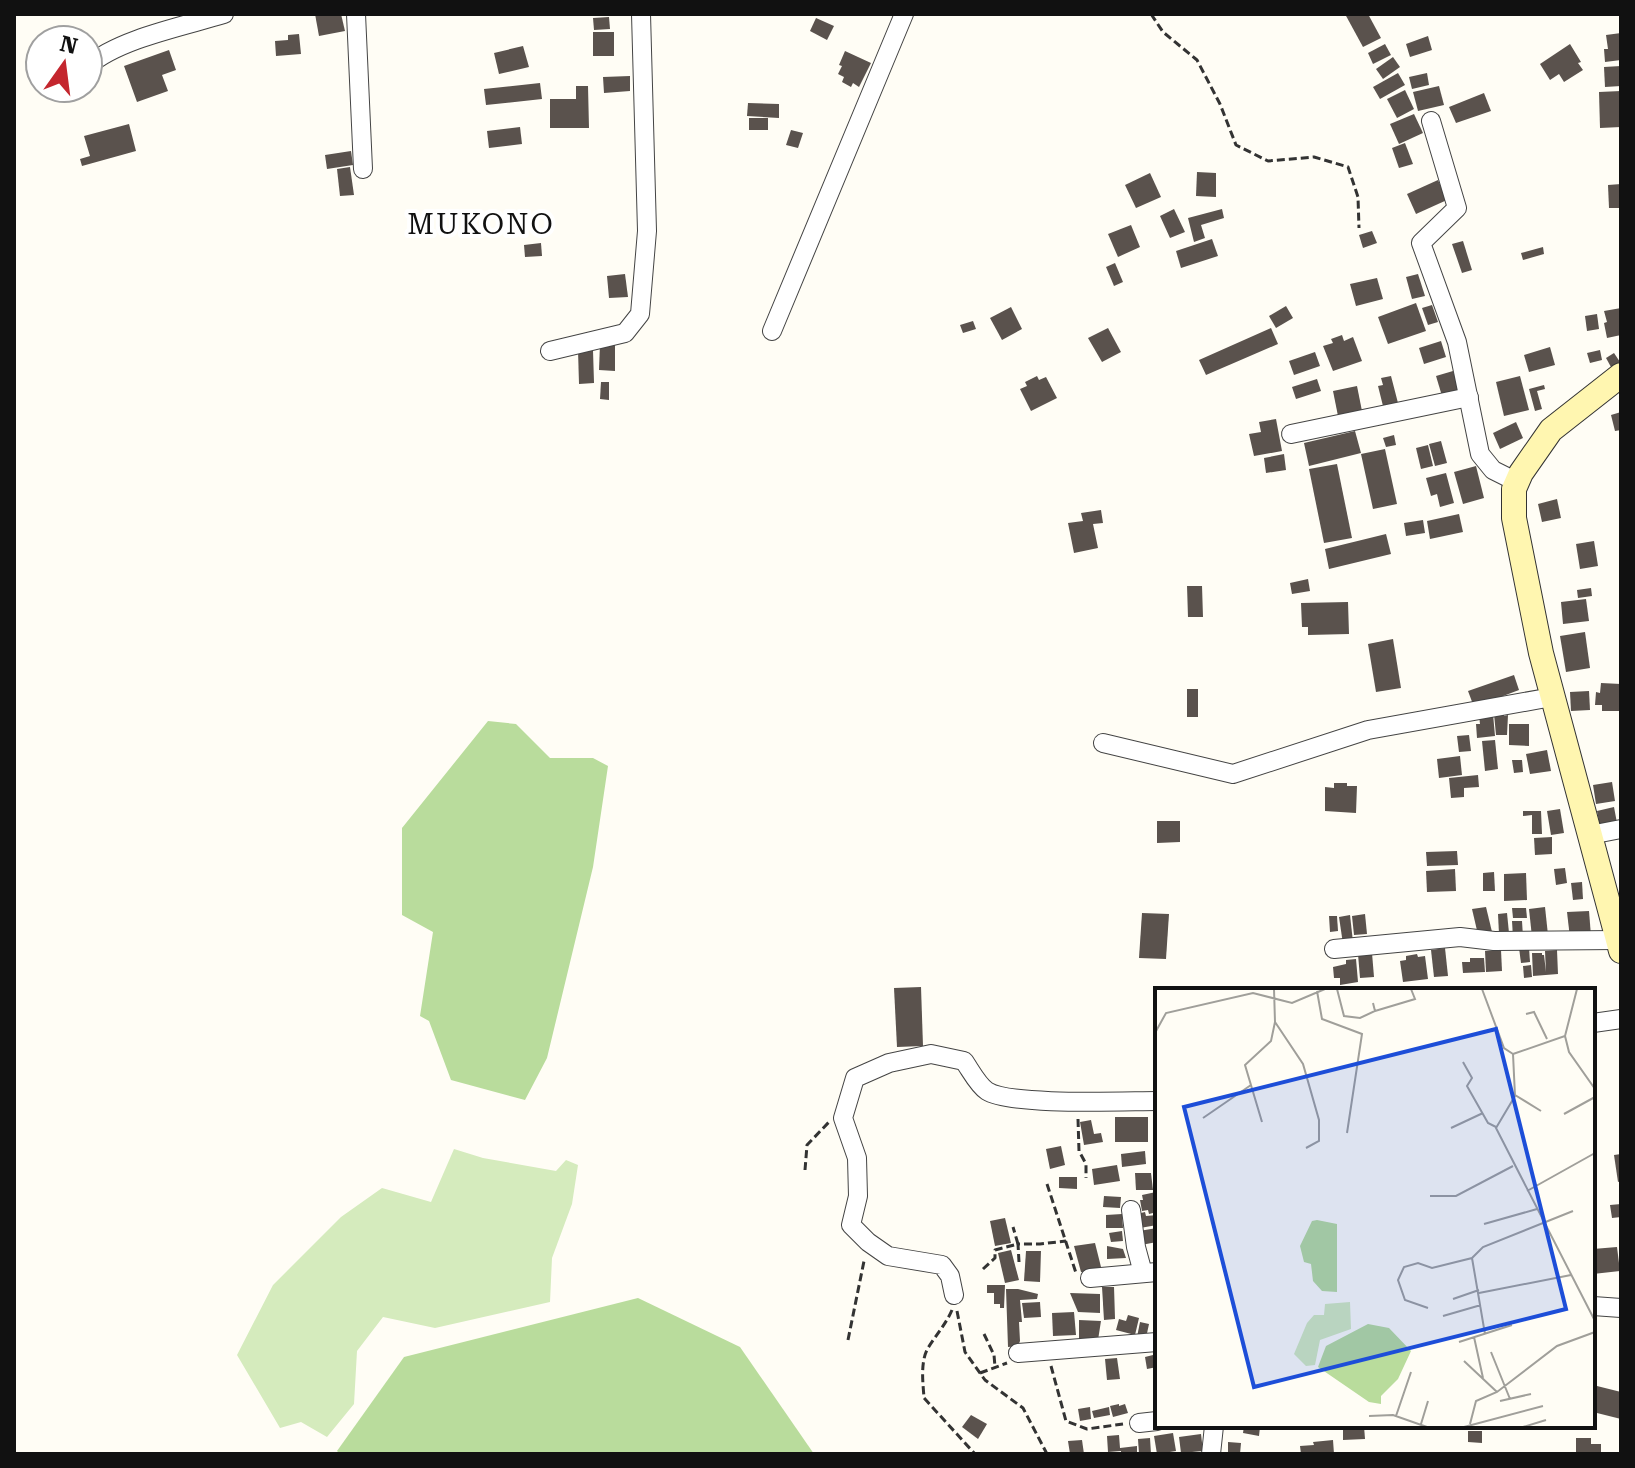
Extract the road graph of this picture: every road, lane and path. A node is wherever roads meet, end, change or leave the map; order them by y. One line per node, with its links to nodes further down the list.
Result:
1 (224, 14): 6 (street)
2 (356, 14): 8 (street)
3 (641, 14): 11 (street)
4 (904, 14): 10 (street)
5 (1151, 14): 9 (path)
6 (104, 54)
7 (1431, 121): 13 (street)
8 (363, 169)
9 (1359, 228)
10 (772, 331)
11 (550, 351)
12 (1621, 375): 15 (street)
13 (1469, 397): 14 (street); 15 (street)
14 (1291, 434)
15 (1517, 482): 16 (street)
16 (1552, 697): 17 (street); 19 (street)
17 (1103, 743)
18 (1621, 829): 19 (street)
19 (1590, 835): 20 (street)
20 (1619, 946): 21 (street)
21 (1334, 949)
22 (1621, 1019): 23 (street)
23 (1595, 1023)
24 (1078, 1100): 25 (street); 26 (street); 28 (path)
25 (1155, 1101)
26 (843, 1118): 27 (path); 33 (street)
27 (805, 1170)
28 (1086, 1178)
29 (1047, 1184): 32 (path)
30 (1131, 1210): 37 (street)
31 (1013, 1227): 34 (path)
32 (1066, 1241): 34 (path); 38 (path)
33 (868, 1242): 39 (street); 43 (path)
34 (1018, 1244): 35 (path); 36 (path)
35 (1019, 1262)
36 (983, 1269)
37 (1150, 1273): 38 (street)
38 (1090, 1278)
39 (954, 1295): 48 (path); 51 (path)
40 (1595, 1306): 41 (street)
41 (1621, 1308)
42 (984, 1334): 47 (path)
43 (848, 1340)
44 (1155, 1342): 45 (street)
45 (1046, 1351): 46 (street); 49 (path)
46 (1018, 1353): 47 (path)
47 (995, 1367): 48 (path)
48 (980, 1373): 52 (path)
49 (1148, 1422)
50 (1214, 1428): 53 (street)
51 (975, 1454)
52 (1047, 1454)
53 (1211, 1454)

